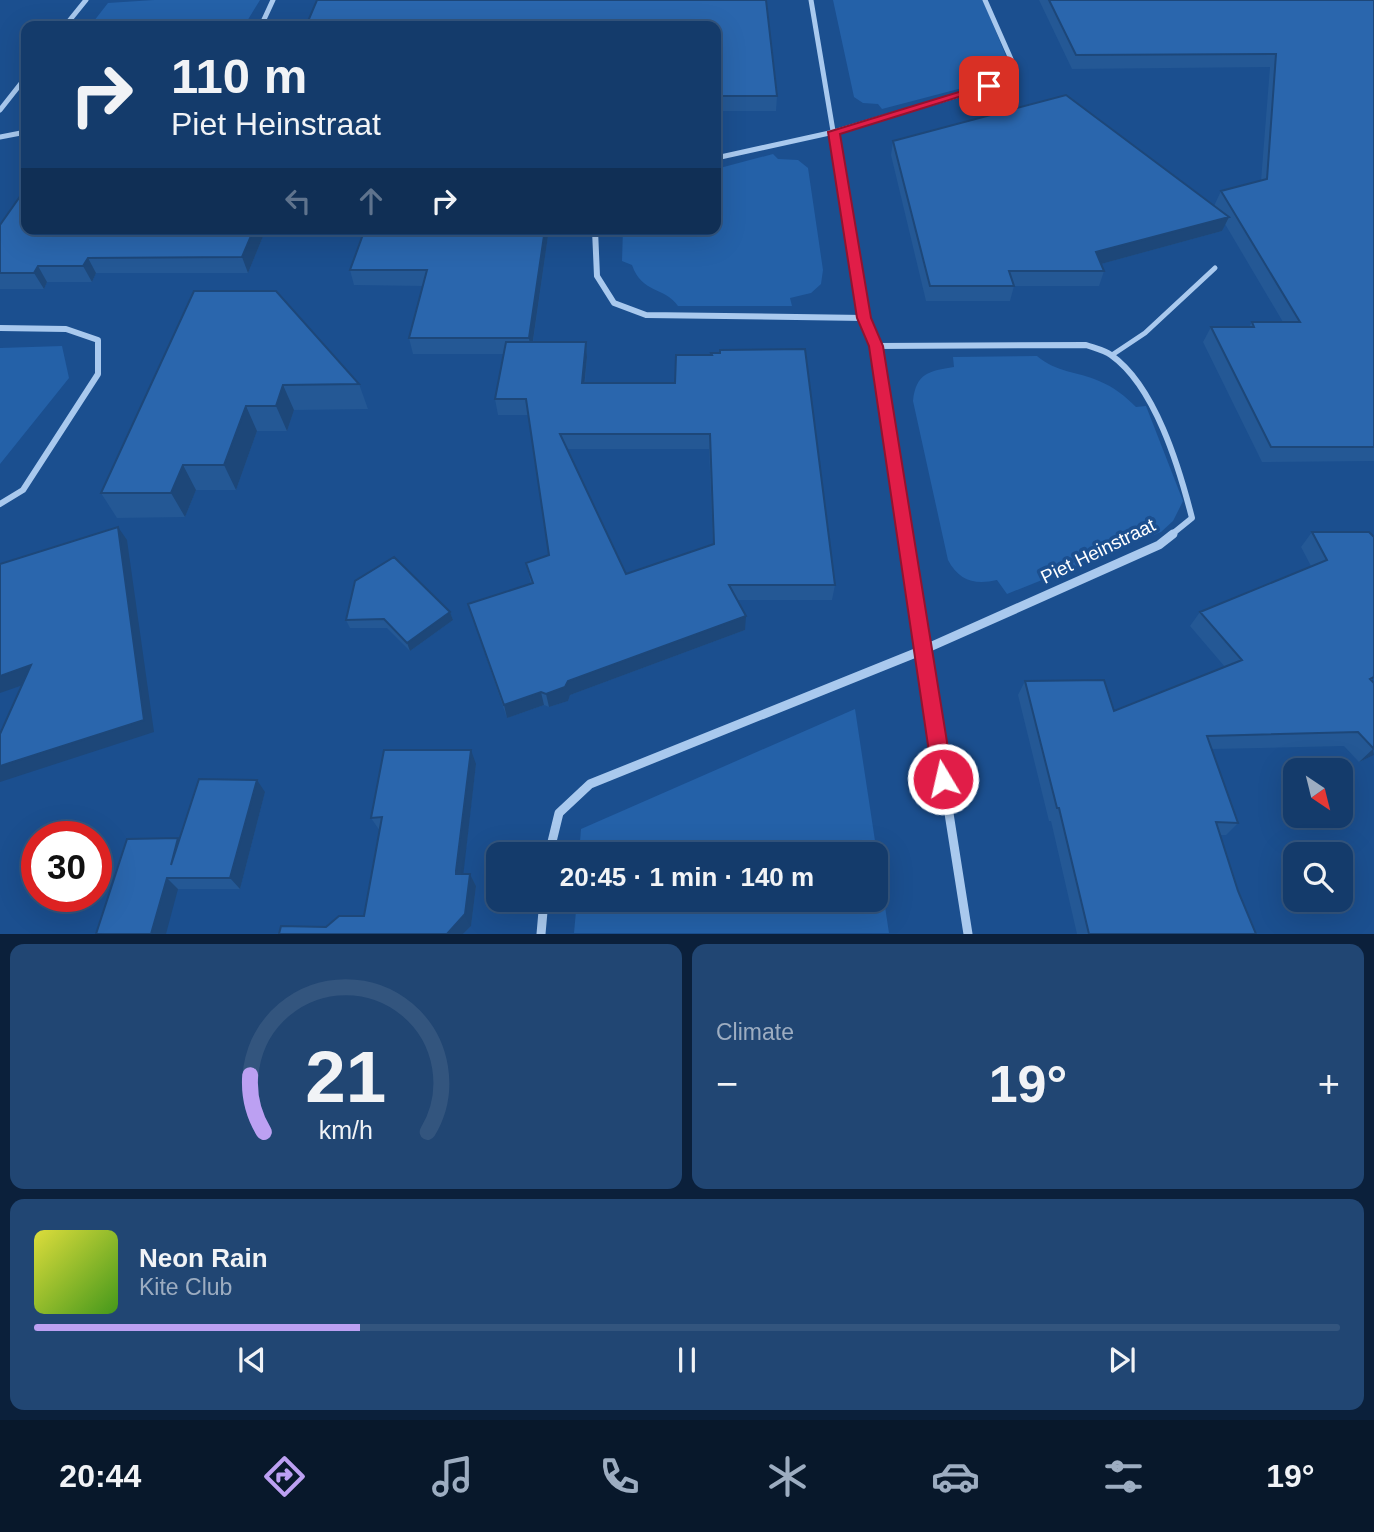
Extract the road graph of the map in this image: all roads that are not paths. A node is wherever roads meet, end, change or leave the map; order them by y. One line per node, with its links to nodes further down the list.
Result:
1 (86, 0): 5 (street)
2 (273, 0): 6 (street)
3 (811, 0): 9 (street)
4 (985, 0): 9 (street)
5 (69, 21)
6 (263, 21)
7 (21, 83): 8 (street)
8 (0, 110)
9 (834, 132): 12 (street); 15 (street)
10 (21, 133): 11 (street)
11 (0, 137)
12 (721, 157)
13 (596, 235): 15 (street)
14 (1215, 268): 18 (lane)
15 (864, 318): 17 (street)
16 (0, 328): 19 (street)
17 (876, 346): 18 (street); 20 (street)
18 (1112, 355): 20 (street, Piet Heinstraat)
19 (0, 503)
20 (923, 650): 21 (street, Piet Heinstraat); 24 (street)
21 (552, 842)
22 (543, 912): 23 (street)
23 (541, 933)
24 (968, 933)

